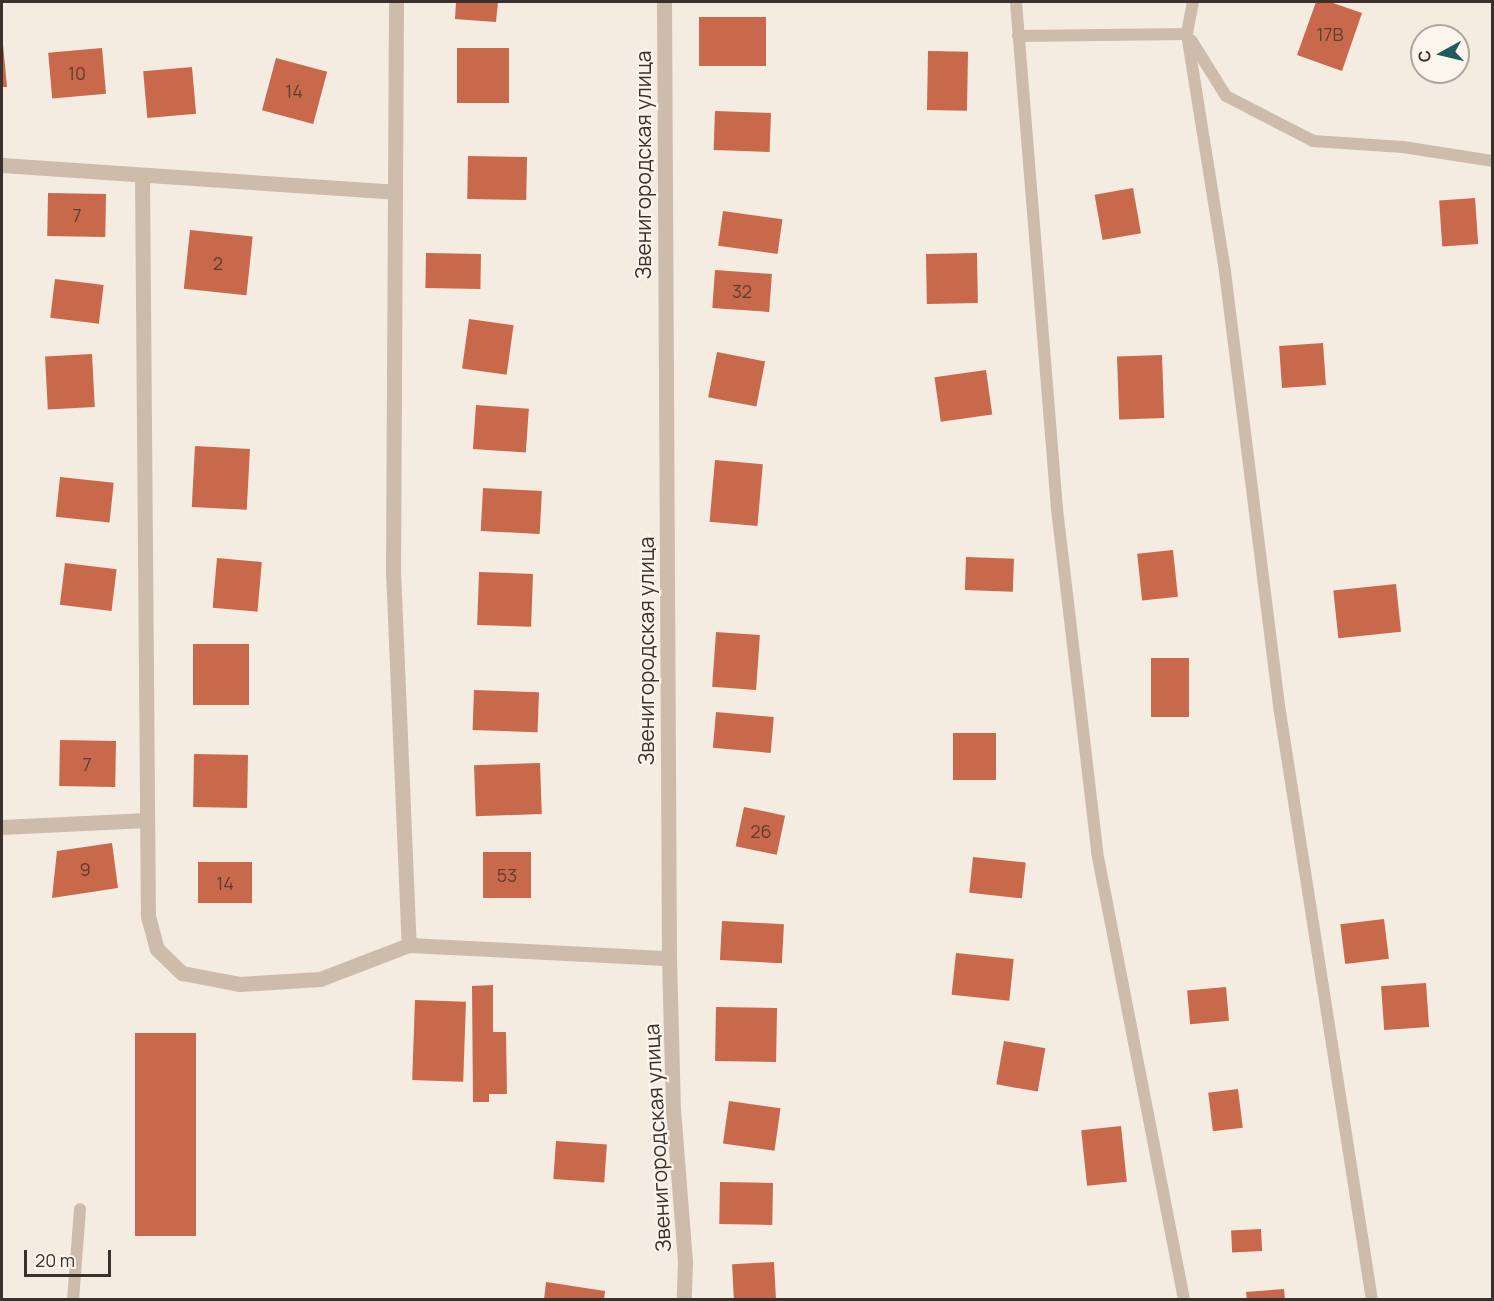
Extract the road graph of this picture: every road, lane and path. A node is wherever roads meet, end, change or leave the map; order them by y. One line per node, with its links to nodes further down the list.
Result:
1 (396, 2): 10 (street)
2 (664, 2): 14 (street, Звенигородская улица)
3 (1016, 2): 6 (lane)
4 (1192, 2): 5 (lane)
5 (1187, 34): 6 (lane); 7 (lane); 19 (lane)
6 (1018, 36): 18 (lane)
7 (1492, 160)
8 (2, 165): 9 (street)
9 (142, 176): 10 (street); 11 (street)
10 (395, 192): 13 (street)
11 (147, 820): 12 (street); 13 (street)
12 (2, 827)
13 (409, 945): 14 (street)
14 (669, 958): 17 (street, Звенигородская улица)
15 (80, 1209): 16 (lane)
16 (73, 1299)
17 (684, 1299)
18 (1184, 1299)
19 (1372, 1299)

